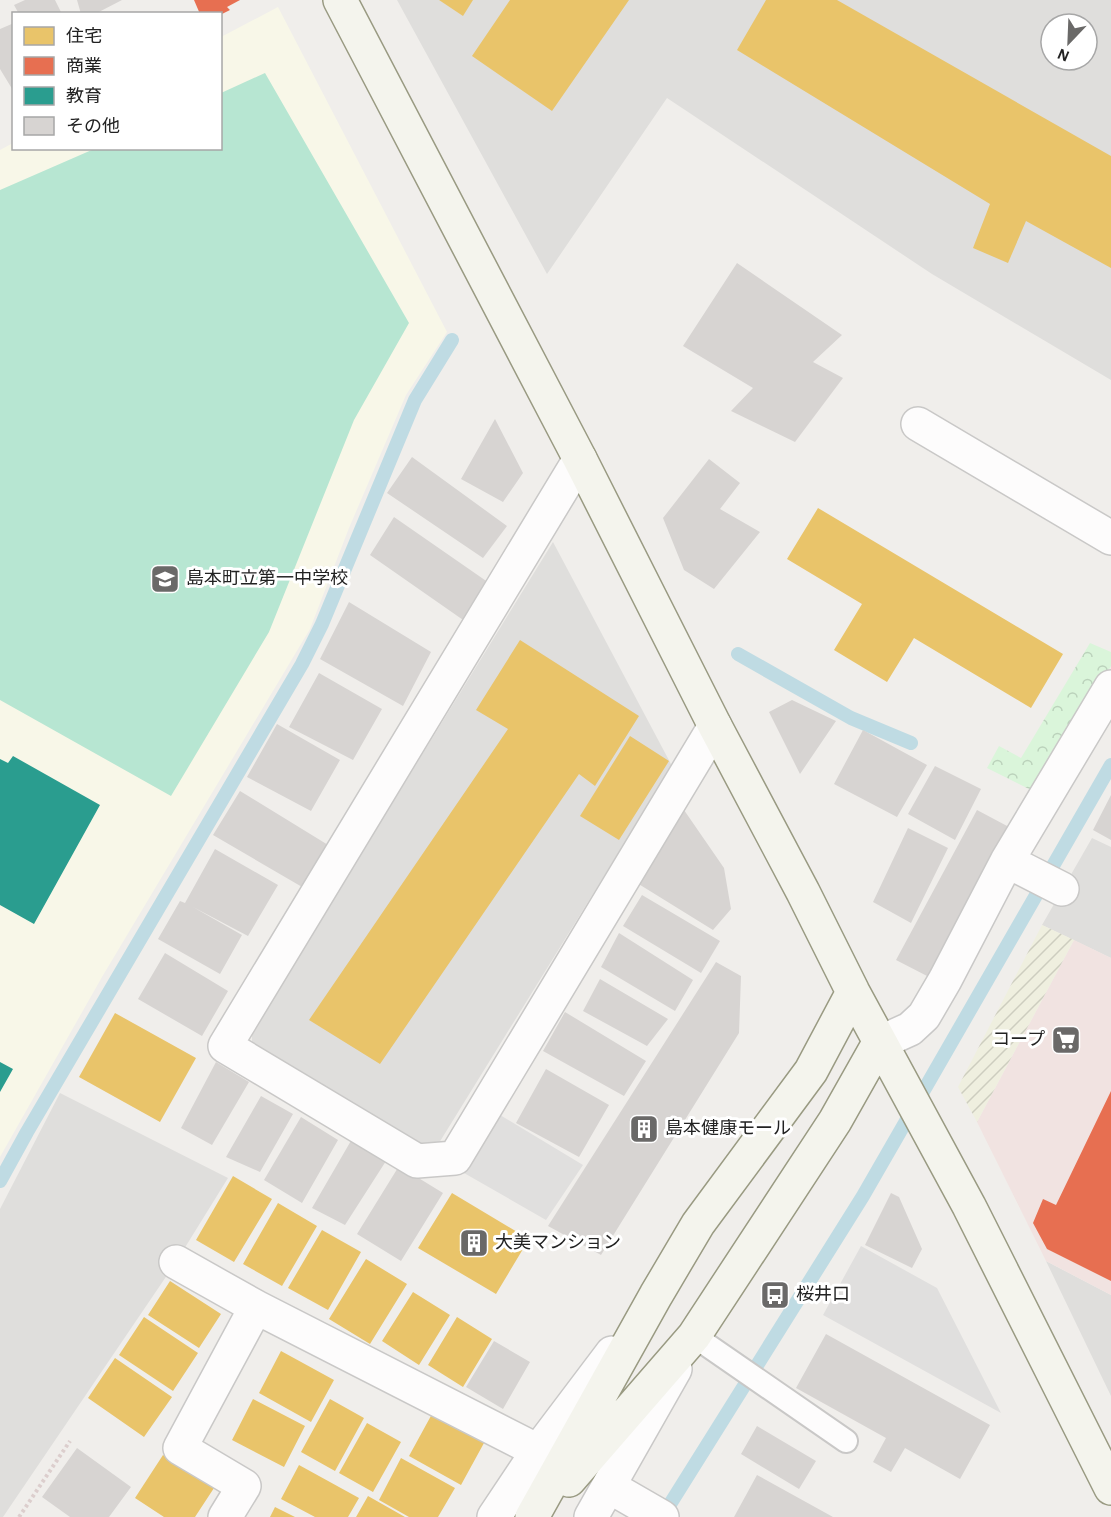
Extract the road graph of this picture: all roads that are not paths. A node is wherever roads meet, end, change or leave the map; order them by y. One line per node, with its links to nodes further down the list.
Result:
1 (340, 0): 3 (street)
2 (918, 424): 4 (street)
3 (580, 459): 6 (street); 6 (street)
4 (1111, 538)
5 (1107, 709): 7 (street)
6 (715, 726): 9 (street)
7 (1016, 865): 8 (street); 10 (street)
8 (1062, 889)
9 (853, 992): 10 (street); 12 (street)
10 (879, 1043): 14 (street); 18 (street)
11 (176, 1262): 13 (street)
12 (656, 1295): 16 (street); 21 (street)
13 (256, 1307): 16 (street); 19 (street)
14 (694, 1336): 15 (lane); 17 (street); 21 (street)
15 (846, 1441)
16 (538, 1451): 20 (street)
17 (609, 1487): 22 (street); 23 (street)
18 (1111, 1488)
19 (225, 1517)
20 (494, 1517)
21 (535, 1517)
22 (591, 1517)
23 (662, 1517)

